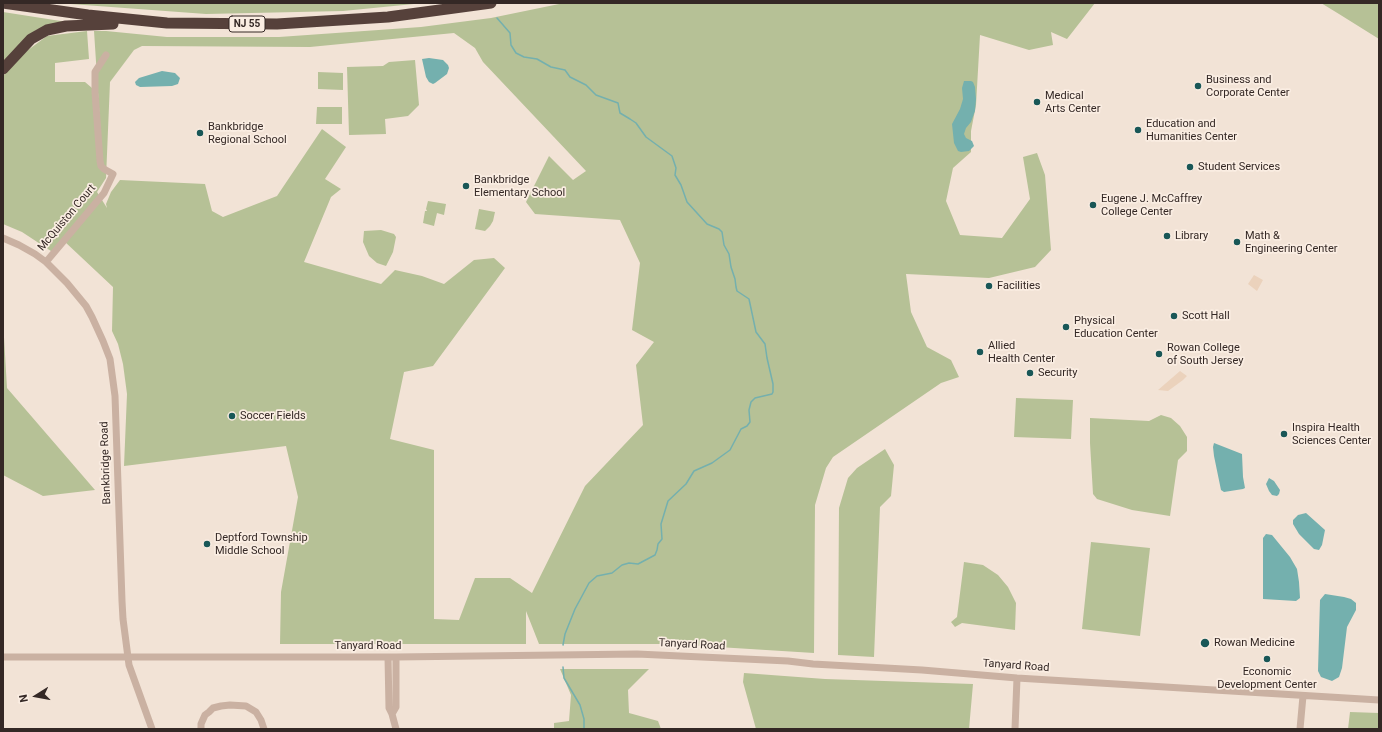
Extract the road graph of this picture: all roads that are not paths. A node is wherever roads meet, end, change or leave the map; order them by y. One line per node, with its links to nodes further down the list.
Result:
1 (3, 3): 3 (highway, NJ 55)
2 (491, 3): 3 (highway, NJ 55)
3 (136, 20): 5 (highway)
4 (106, 55): 7 (street, McQuiston Court)
5 (3, 69)
6 (3, 238): 7 (street, Bankbridge Road)
7 (46, 262): 9 (street, Bankbridge Road)
8 (3, 657): 9 (street, Tanyard Road)
9 (128, 657): 10 (street, Tanyard Road); 14 (street, Bankbridge Road)
10 (392, 657): 11 (street, Tanyard Road); 17 (street)
11 (1017, 678): 12 (street, Tanyard Road); 18 (street)
12 (1303, 696): 13 (street, Tanyard Road); 19 (street)
13 (1379, 700)
14 (152, 729)
15 (201, 729): 16 (street)
16 (264, 729)
17 (396, 729)
18 (1014, 729)
19 (1300, 729)

